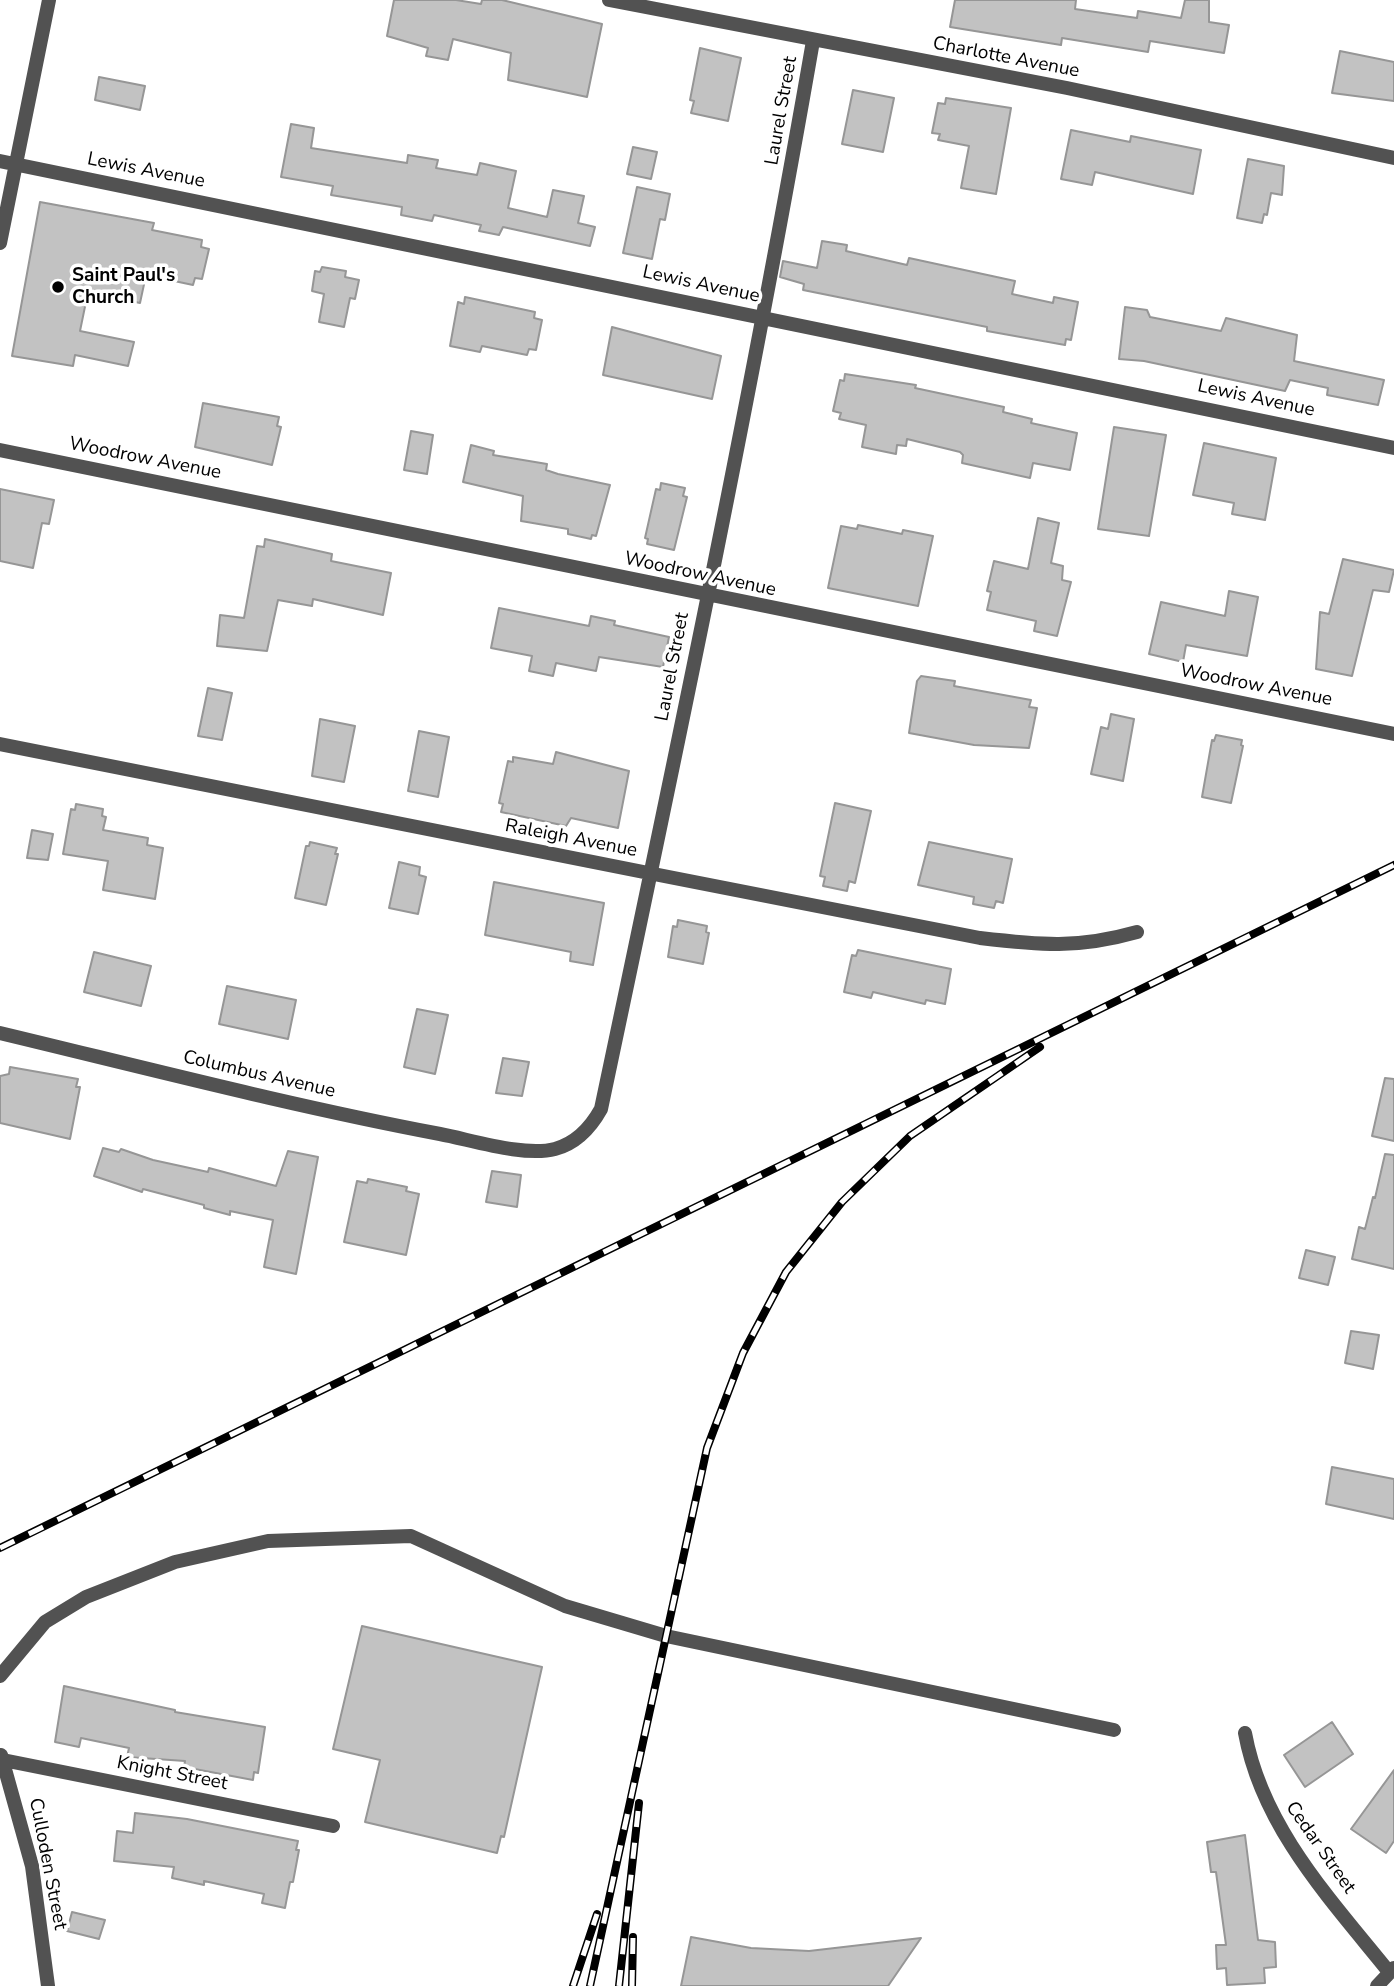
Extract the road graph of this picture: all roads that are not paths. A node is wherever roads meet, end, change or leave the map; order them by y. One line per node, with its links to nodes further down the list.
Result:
1 (49, 0): 6 (street)
2 (609, 0): 3 (street, Charlotte Avenue)
3 (813, 41): 4 (street, Charlotte Avenue); 8 (street, Laurel Street)
4 (1394, 158)
5 (0, 162): 6 (street, Lewis Avenue)
6 (16, 165): 7 (street); 8 (street, Lewis Avenue)
7 (0, 243)
8 (762, 318): 9 (street, Lewis Avenue); 11 (street, Laurel Street)
9 (1394, 448)
10 (0, 450): 11 (street, Woodrow Avenue)
11 (706, 596): 12 (street, Woodrow Avenue); 14 (street, Laurel Street)
12 (1394, 734)
13 (0, 744): 14 (street, Raleigh Avenue)
14 (651, 875): 15 (street, Raleigh Avenue); 17 (street, Laurel Street)
15 (1137, 932)
16 (0, 1033): 17 (street, Columbus Avenue)
17 (510, 1147)
18 (0, 1676): 19 (street)
19 (1114, 1730)
20 (1245, 1733): 23 (street, Cedar Street)
21 (2, 1756): 22 (street, Knight Street); 24 (street, Culloden Street)
22 (332, 1826)
23 (1392, 1970): 25 (street, Cedar Street)
24 (48, 1986)
25 (1377, 1986)

